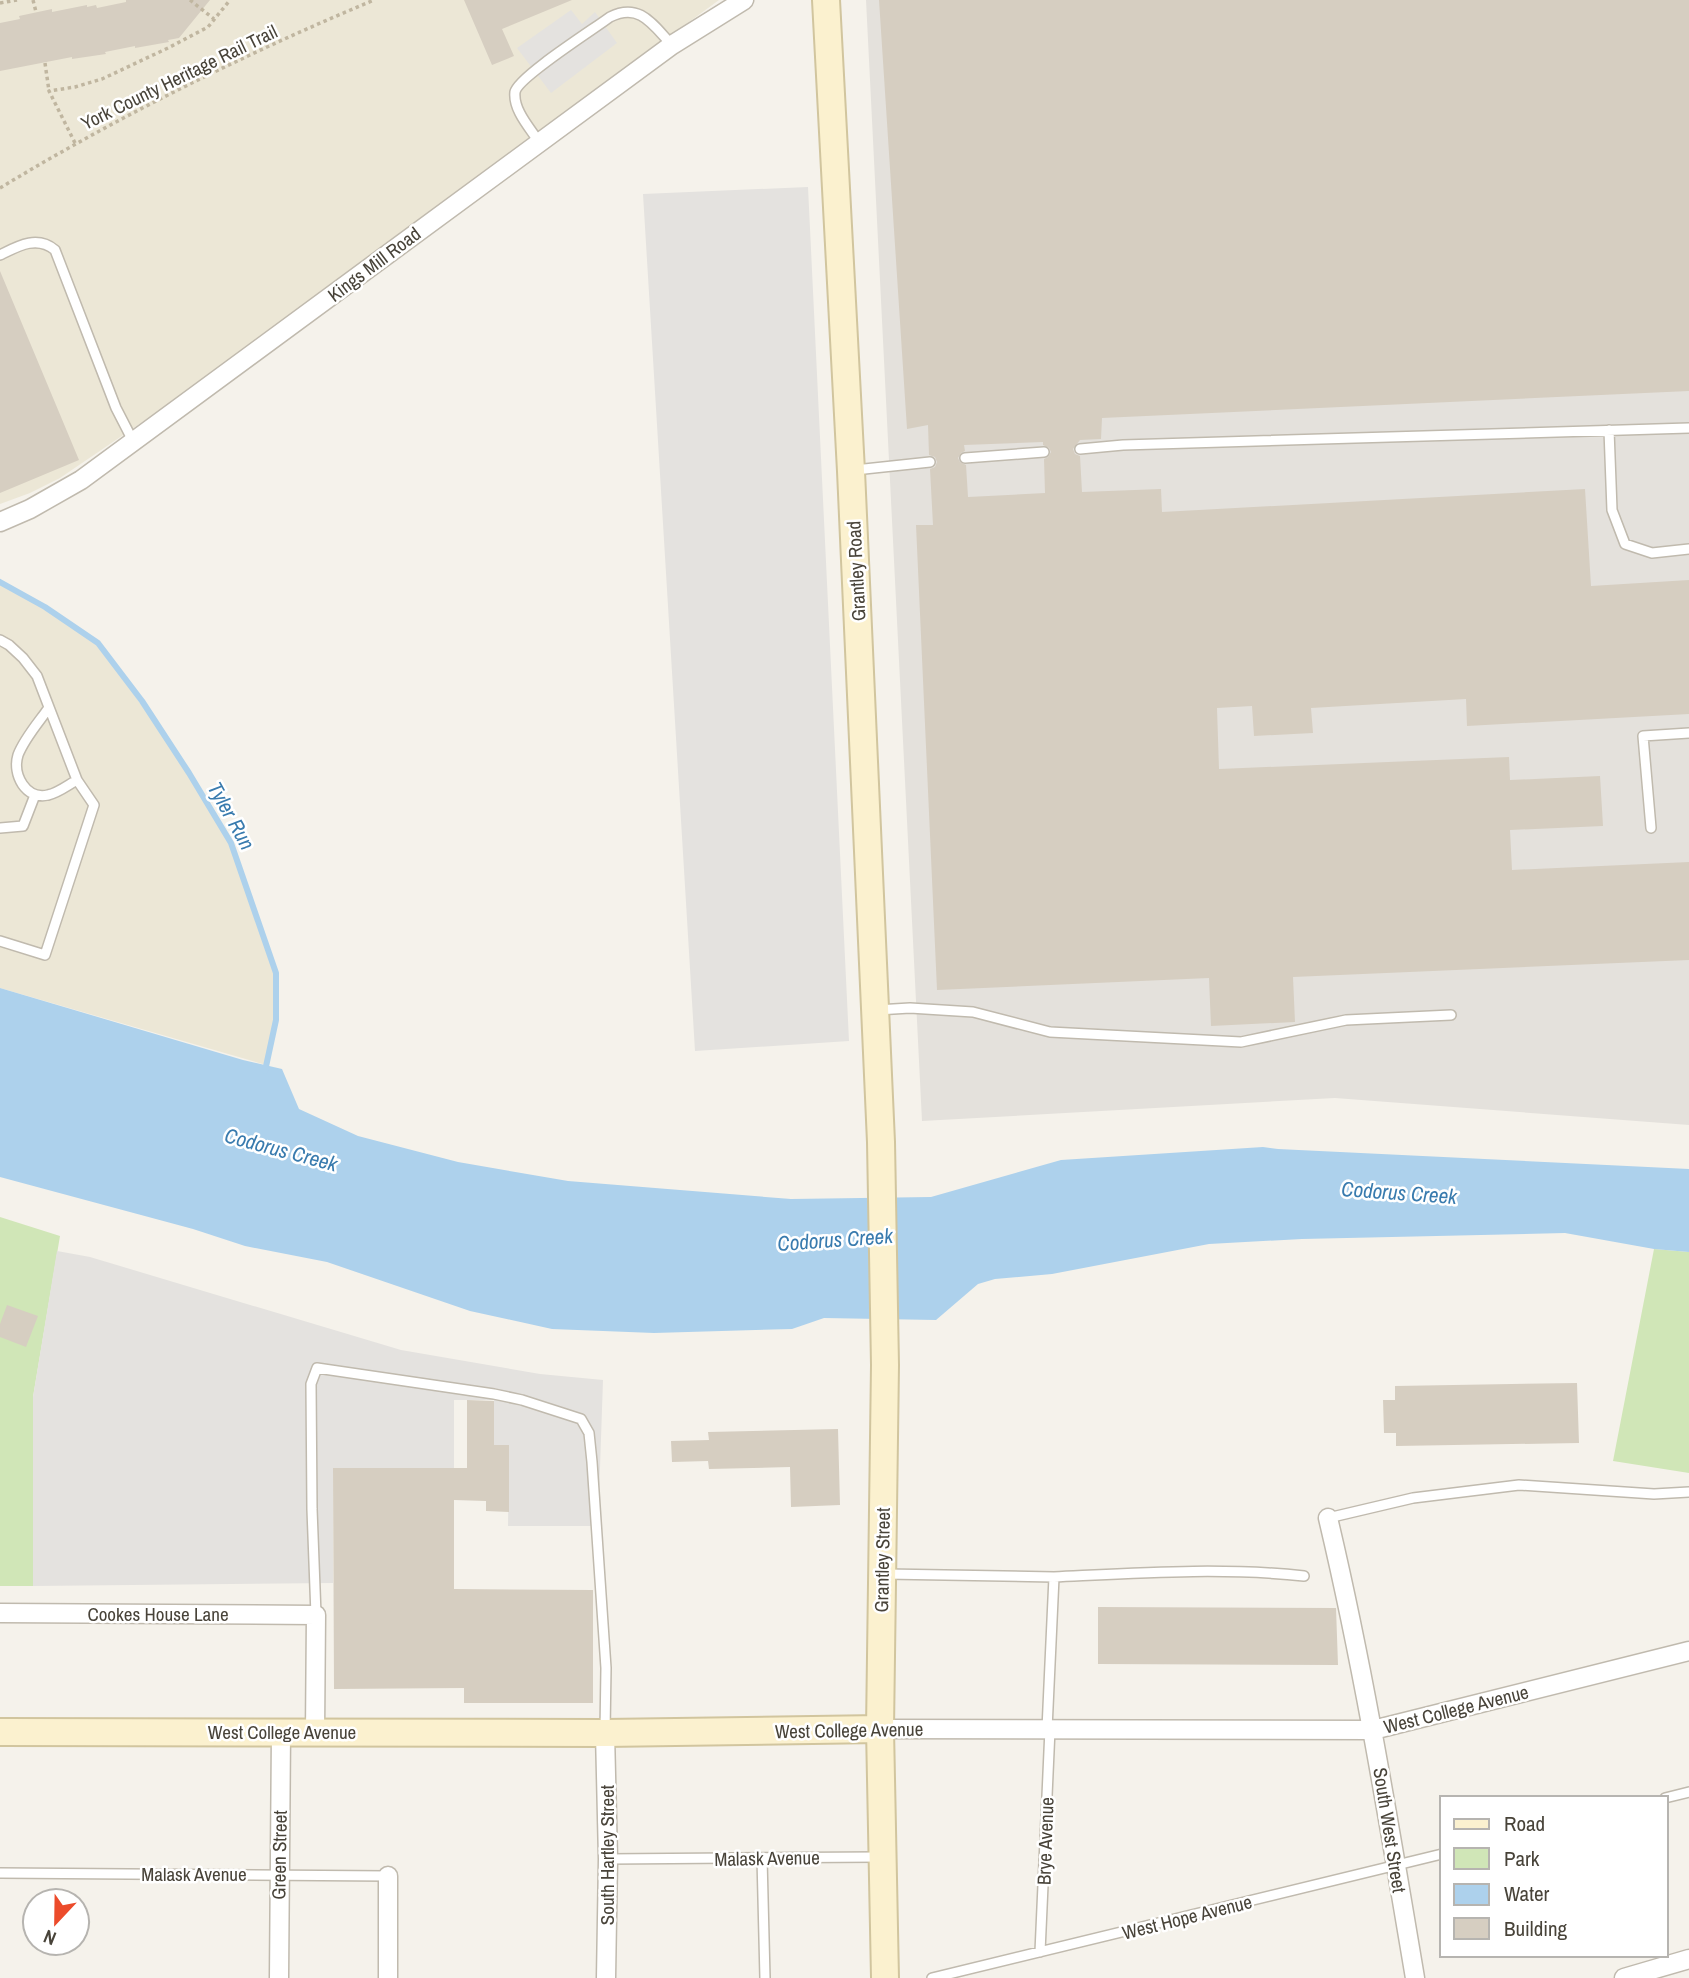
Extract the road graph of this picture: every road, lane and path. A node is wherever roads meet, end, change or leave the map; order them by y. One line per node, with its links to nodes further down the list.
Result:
1 (17, 0): 8 (path)
2 (33, 0): 9 (path)
3 (190, 0): 10 (path)
4 (230, 0): 10 (path)
5 (374, 0): 15 (path, York County Heritage Rail Trail)
6 (744, 0): 11 (street, Kings Mill Road)
7 (826, 0): 25 (street, Grantley Road)
8 (0, 3)
9 (36, 12)
10 (214, 19): 13 (path)
11 (672, 45): 14 (street, Kings Mill Road); 14 (lane)
12 (46, 62): 13 (path)
13 (49, 91): 15 (path)
14 (539, 142): 20 (street, Kings Mill Road)
15 (75, 143): 16 (path, York County Heritage Rail Trail)
16 (0, 188)
17 (0, 255): 20 (lane)
18 (1689, 428): 19 (lane)
19 (1609, 430): 21 (lane); 27 (lane)
20 (133, 441): 26 (street, Kings Mill Road)
21 (1080, 449)
22 (1044, 452): 23 (lane)
23 (965, 458)
24 (930, 461): 25 (lane)
25 (851, 471): 36 (street, Grantley Road)
26 (0, 522)
27 (1689, 550)
28 (0, 640): 29 (lane)
29 (48, 709): 31 (lane); 32 (lane)
30 (1689, 733): 34 (lane)
31 (77, 780): 32 (lane); 35 (lane)
32 (35, 795): 33 (lane)
33 (0, 828)
34 (1651, 828)
35 (0, 941)
36 (876, 1010): 37 (lane); 38 (street, Grantley Road)
37 (1451, 1015)
38 (881, 1143): 41 (street, Grantley Street)
39 (1689, 1492): 40 (lane)
40 (1328, 1518): 49 (street, South West Street)
41 (882, 1574): 43 (lane); 47 (street, Grantley Street)
42 (1304, 1576): 43 (lane)
43 (1054, 1577): 48 (lane, Brye Avenue)
44 (0, 1613): 45 (street, Cookes House Lane)
45 (316, 1615): 52 (street); 53 (lane)
46 (1689, 1651): 49 (street, West College Avenue)
47 (880, 1729): 48 (street, West College Avenue); 53 (street, West College Avenue); 57 (street, Grantley Street)
48 (1048, 1729): 49 (street, West College Avenue); 64 (lane, Brye Avenue)
49 (1373, 1730): 60 (street, South West Street)
50 (0, 1732): 51 (street, West College Avenue)
51 (281, 1732): 52 (street, West College Avenue); 62 (street, Green Street)
52 (315, 1732): 53 (street, West College Avenue)
53 (605, 1733): 59 (street, South Hartley Street)
54 (1689, 1792): 55 (lane)
55 (1668, 1797)
56 (1440, 1855): 60 (lane, West Hope Avenue)
57 (884, 1857): 58 (lane, Malask Avenue); 70 (street, Grantley Street)
58 (762, 1858): 59 (lane, Malask Avenue); 69 (lane)
59 (608, 1859): 68 (street, South Hartley Street)
60 (1396, 1866): 64 (lane, West Hope Avenue); 72 (street, South West Street)
61 (0, 1873): 62 (lane, Malask Avenue)
62 (279, 1874): 63 (lane, Malask Avenue); 66 (street, Green Street)
63 (388, 1876): 67 (street)
64 (1040, 1952): 71 (lane, West Hope Avenue)
65 (1689, 1959): 73 (street)
66 (279, 1978)
67 (388, 1978)
68 (606, 1978)
69 (765, 1978)
70 (885, 1978)
71 (932, 1978)
72 (1415, 1978)
73 (1624, 1978)

